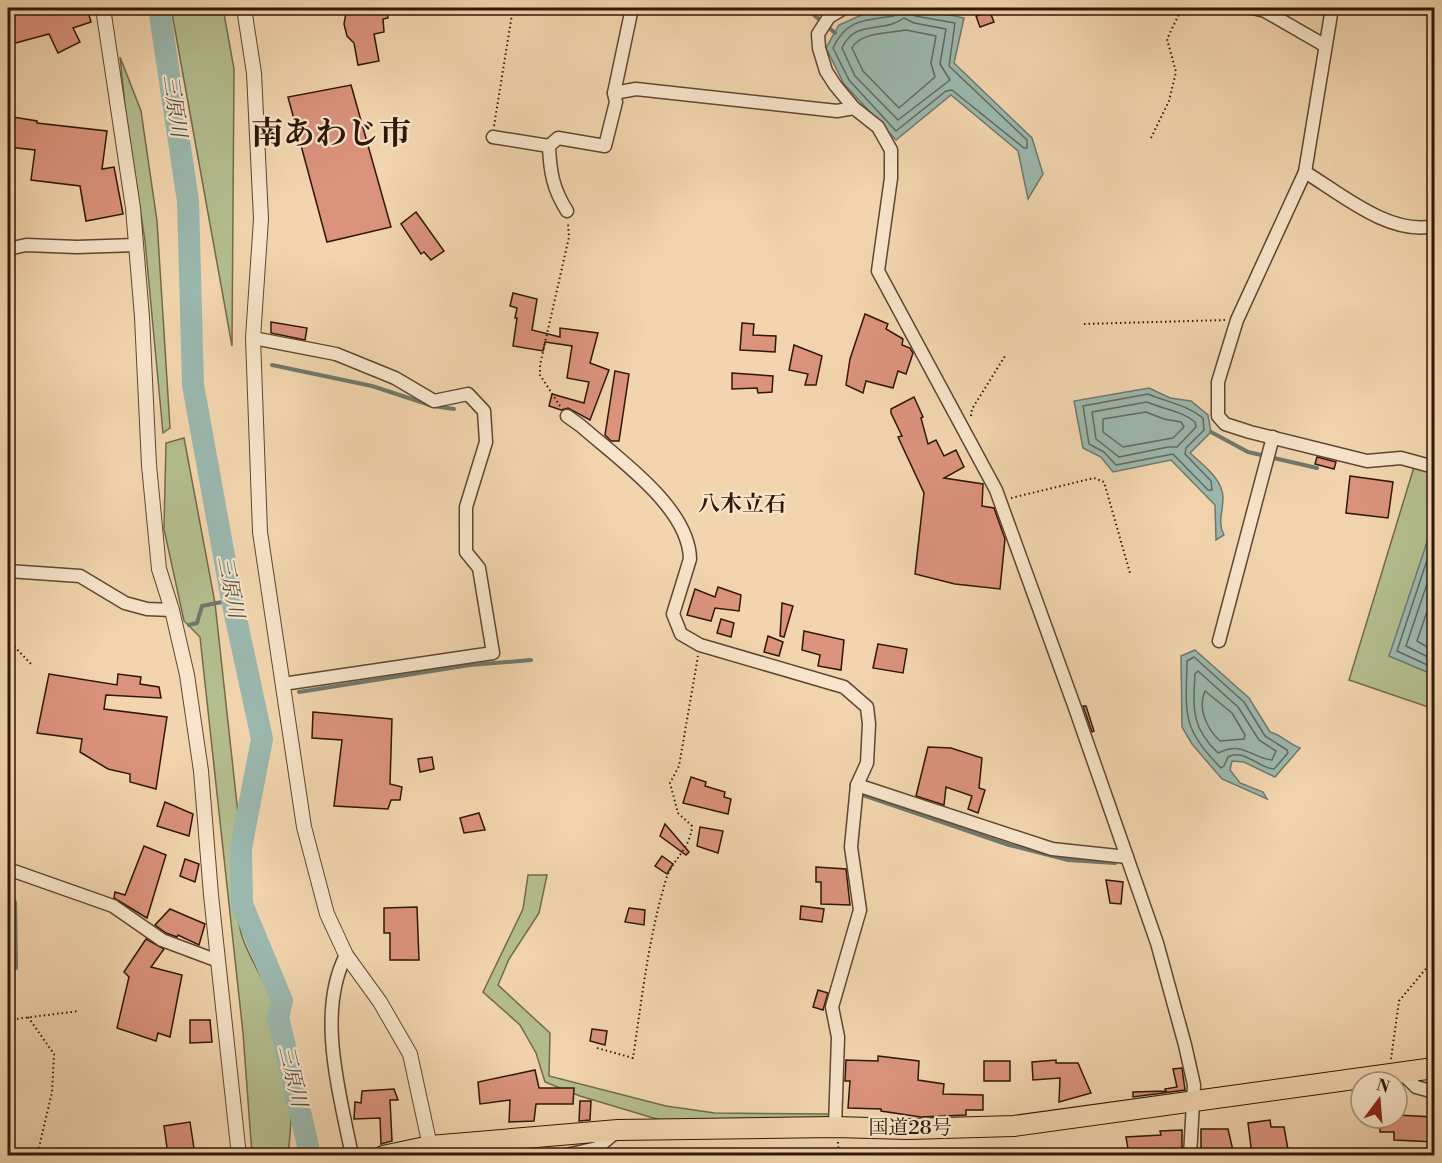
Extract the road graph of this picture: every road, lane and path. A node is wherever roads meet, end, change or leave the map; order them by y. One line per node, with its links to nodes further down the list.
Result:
1 (103, 8): 18 (street)
2 (244, 8): 22 (street)
3 (513, 8): 12 (path)
4 (632, 8): 10 (street)
5 (844, 8): 11 (street)
6 (1182, 8): 13 (path)
7 (1253, 8): 9 (street)
8 (1332, 8): 9 (street)
9 (1324, 45): 15 (street)
10 (614, 93): 11 (street); 14 (street)
11 (854, 108): 26 (street)
12 (493, 137): 14 (street)
13 (1151, 138)
14 (549, 146): 16 (street)
15 (1305, 172): 17 (street); 20 (street)
16 (567, 211): 24 (path)
17 (1434, 226)
18 (136, 245): 19 (street); 31 (street)
19 (8, 249)
20 (1237, 320): 21 (path); 25 (street)
21 (1084, 324)
22 (253, 338): 36 (street); 36 (street)
23 (1005, 356): 26 (path)
24 (567, 416): 34 (street)
25 (1273, 437): 27 (street); 33 (street)
26 (967, 439): 28 (street)
27 (1434, 466)
28 (1000, 501): 30 (path); 38 (street)
29 (8, 571): 31 (street)
30 (1130, 573)
31 (172, 610): 42 (street)
32 (8, 640): 35 (path)
33 (1219, 641)
34 (700, 645): 37 (street); 46 (path)
35 (32, 665)
36 (283, 684): 40 (street)
37 (857, 785): 38 (street); 54 (street)
38 (1127, 857): 53 (street)
39 (8, 869): 42 (street)
40 (345, 955): 56 (street); 59 (street)
41 (1434, 959): 48 (path)
42 (218, 962): 58 (street)
43 (79, 1011): 44 (path)
44 (28, 1017): 45 (path); 57 (path)
45 (8, 1020)
46 (597, 1048)
47 (1434, 1068): 49 (highway, 国道28号)
48 (1396, 1070)
49 (1409, 1072)
50 (1409, 1080): 52 (street)
51 (1349, 1081): 53 (highway, 国道28号)
52 (1434, 1092)
53 (1191, 1103): 54 (highway, 国道28号); 62 (street)
54 (835, 1127): 55 (highway, 国道28号)
55 (618, 1130): 56 (highway, 国道28号); 61 (street)
56 (430, 1146): 60 (highway, 国道28号)
57 (37, 1155)
58 (239, 1155)
59 (352, 1155)
60 (383, 1155)
61 (562, 1155)
62 (1191, 1155)

